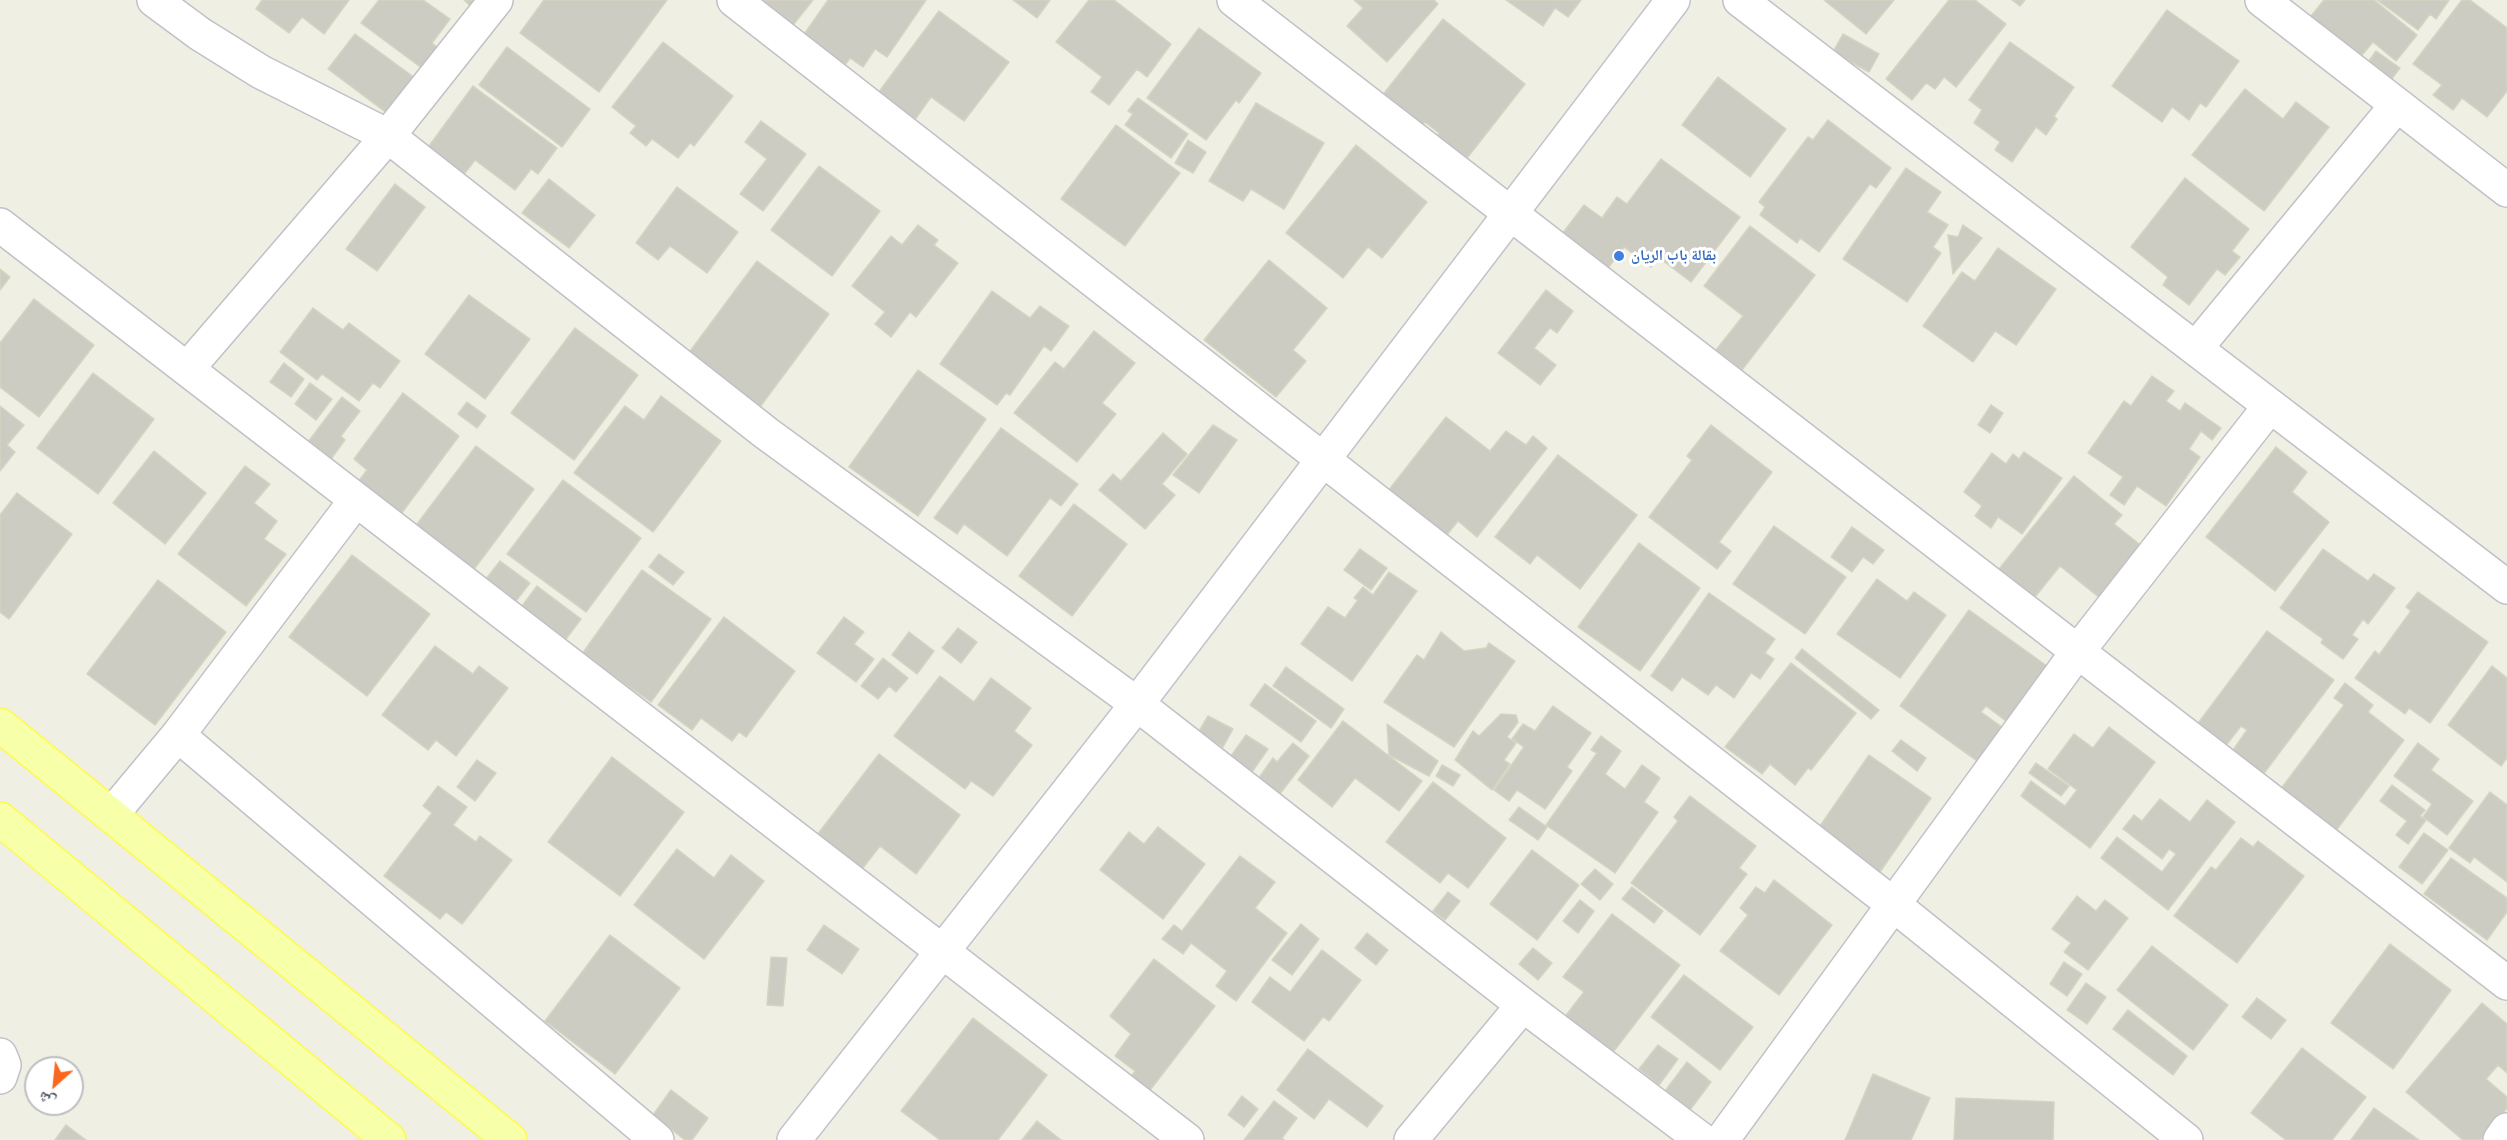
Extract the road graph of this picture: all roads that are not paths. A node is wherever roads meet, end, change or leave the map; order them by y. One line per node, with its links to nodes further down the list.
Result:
1 (154, 0): 9 (street)
2 (496, 0): 9 (street)
3 (734, 0): 16 (street)
4 (1234, 0): 11 (street)
5 (1673, 0): 11 (street)
6 (1740, 0): 13 (street)
7 (2271, 3): 8 (street)
8 (2397, 105): 10 (street); 13 (street)
9 (388, 136): 14 (street); 20 (street)
10 (2507, 190)
11 (1510, 213): 16 (street); 19 (street)
12 (0, 225): 14 (street)
13 (2196, 348): 15 (street)
14 (187, 369): 17 (street)
15 (2270, 406): 18 (street); 19 (street)
16 (1323, 458): 20 (street); 25 (street)
17 (356, 500): 22 (street); 26 (street)
18 (2507, 587)
19 (2078, 651): 25 (street); 27 (street)
20 (1137, 705): 26 (street); 28 (street)
21 (0, 725): 23 (main road)
22 (178, 735): 23 (street); 34 (street)
23 (112, 814): 33 (main road)
24 (0, 819): 32 (main road)
25 (1894, 905): 39 (street); 40 (street)
26 (941, 951): 35 (street); 36 (street)
27 (2507, 983)
28 (1523, 1005): 37 (street); 38 (street)
29 (0, 1055): 30 (street)
30 (0, 1077)
31 (2507, 1130): 41 (street)
32 (389, 1140)
33 (510, 1140)
34 (657, 1140)
35 (794, 1140)
36 (1187, 1140)
37 (1411, 1140)
38 (1702, 1140)
39 (1722, 1140)
40 (2186, 1140)
41 (2500, 1140)

